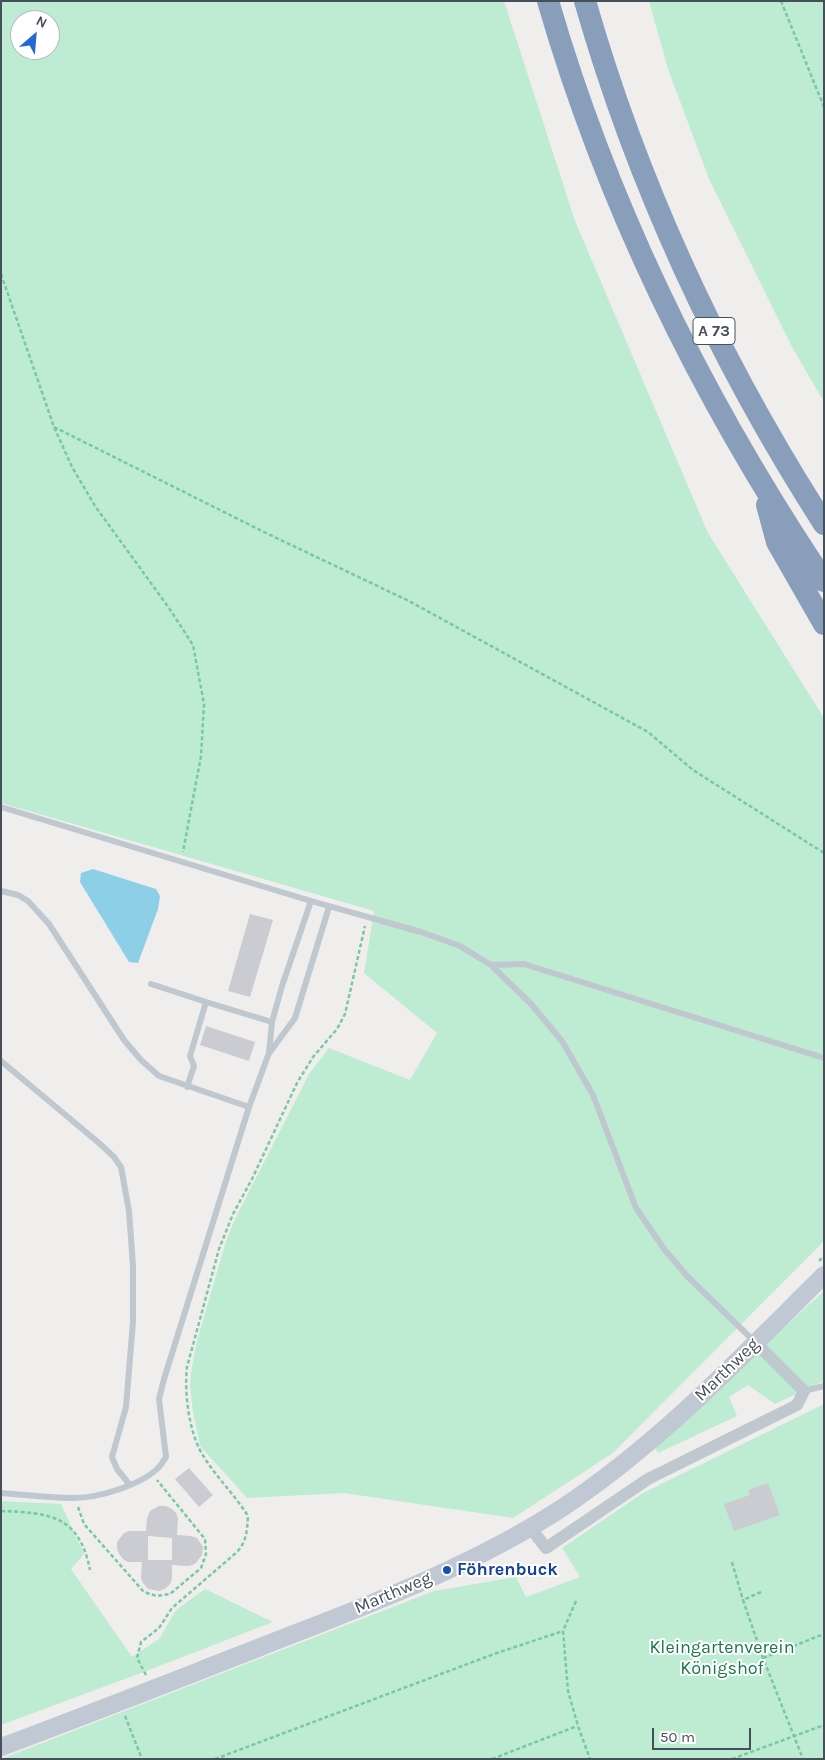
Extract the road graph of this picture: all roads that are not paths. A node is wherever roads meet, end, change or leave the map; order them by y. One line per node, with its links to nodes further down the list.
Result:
1 (548, 1): 3 (highway, A 73)
2 (585, 1): 4 (highway, A 73)
3 (761, 483): 5 (highway, A 73); 6 (highway)
4 (821, 519)
5 (824, 581)
6 (824, 624)
7 (1, 807): 9 (lane)
8 (1, 890): 18 (lane)
9 (310, 901): 10 (lane); 14 (lane)
10 (329, 907): 11 (lane); 15 (lane)
11 (491, 965): 16 (lane); 21 (lane)
12 (151, 984): 13 (lane)
13 (206, 1002): 14 (lane); 18 (lane)
14 (272, 1022): 15 (lane)
15 (269, 1053): 19 (lane)
16 (824, 1058)
17 (1, 1061): 24 (lane)
18 (187, 1087): 19 (lane)
19 (249, 1107): 24 (lane)
20 (820, 1268): 21 (main road, Marthweg)
21 (756, 1343): 23 (street); 26 (main road, Marthweg)
22 (824, 1386): 23 (lane)
23 (804, 1391): 26 (street)
24 (130, 1485): 25 (lane)
25 (1, 1493)
26 (530, 1527): 27 (main road, Marthweg)
27 (1, 1747)

